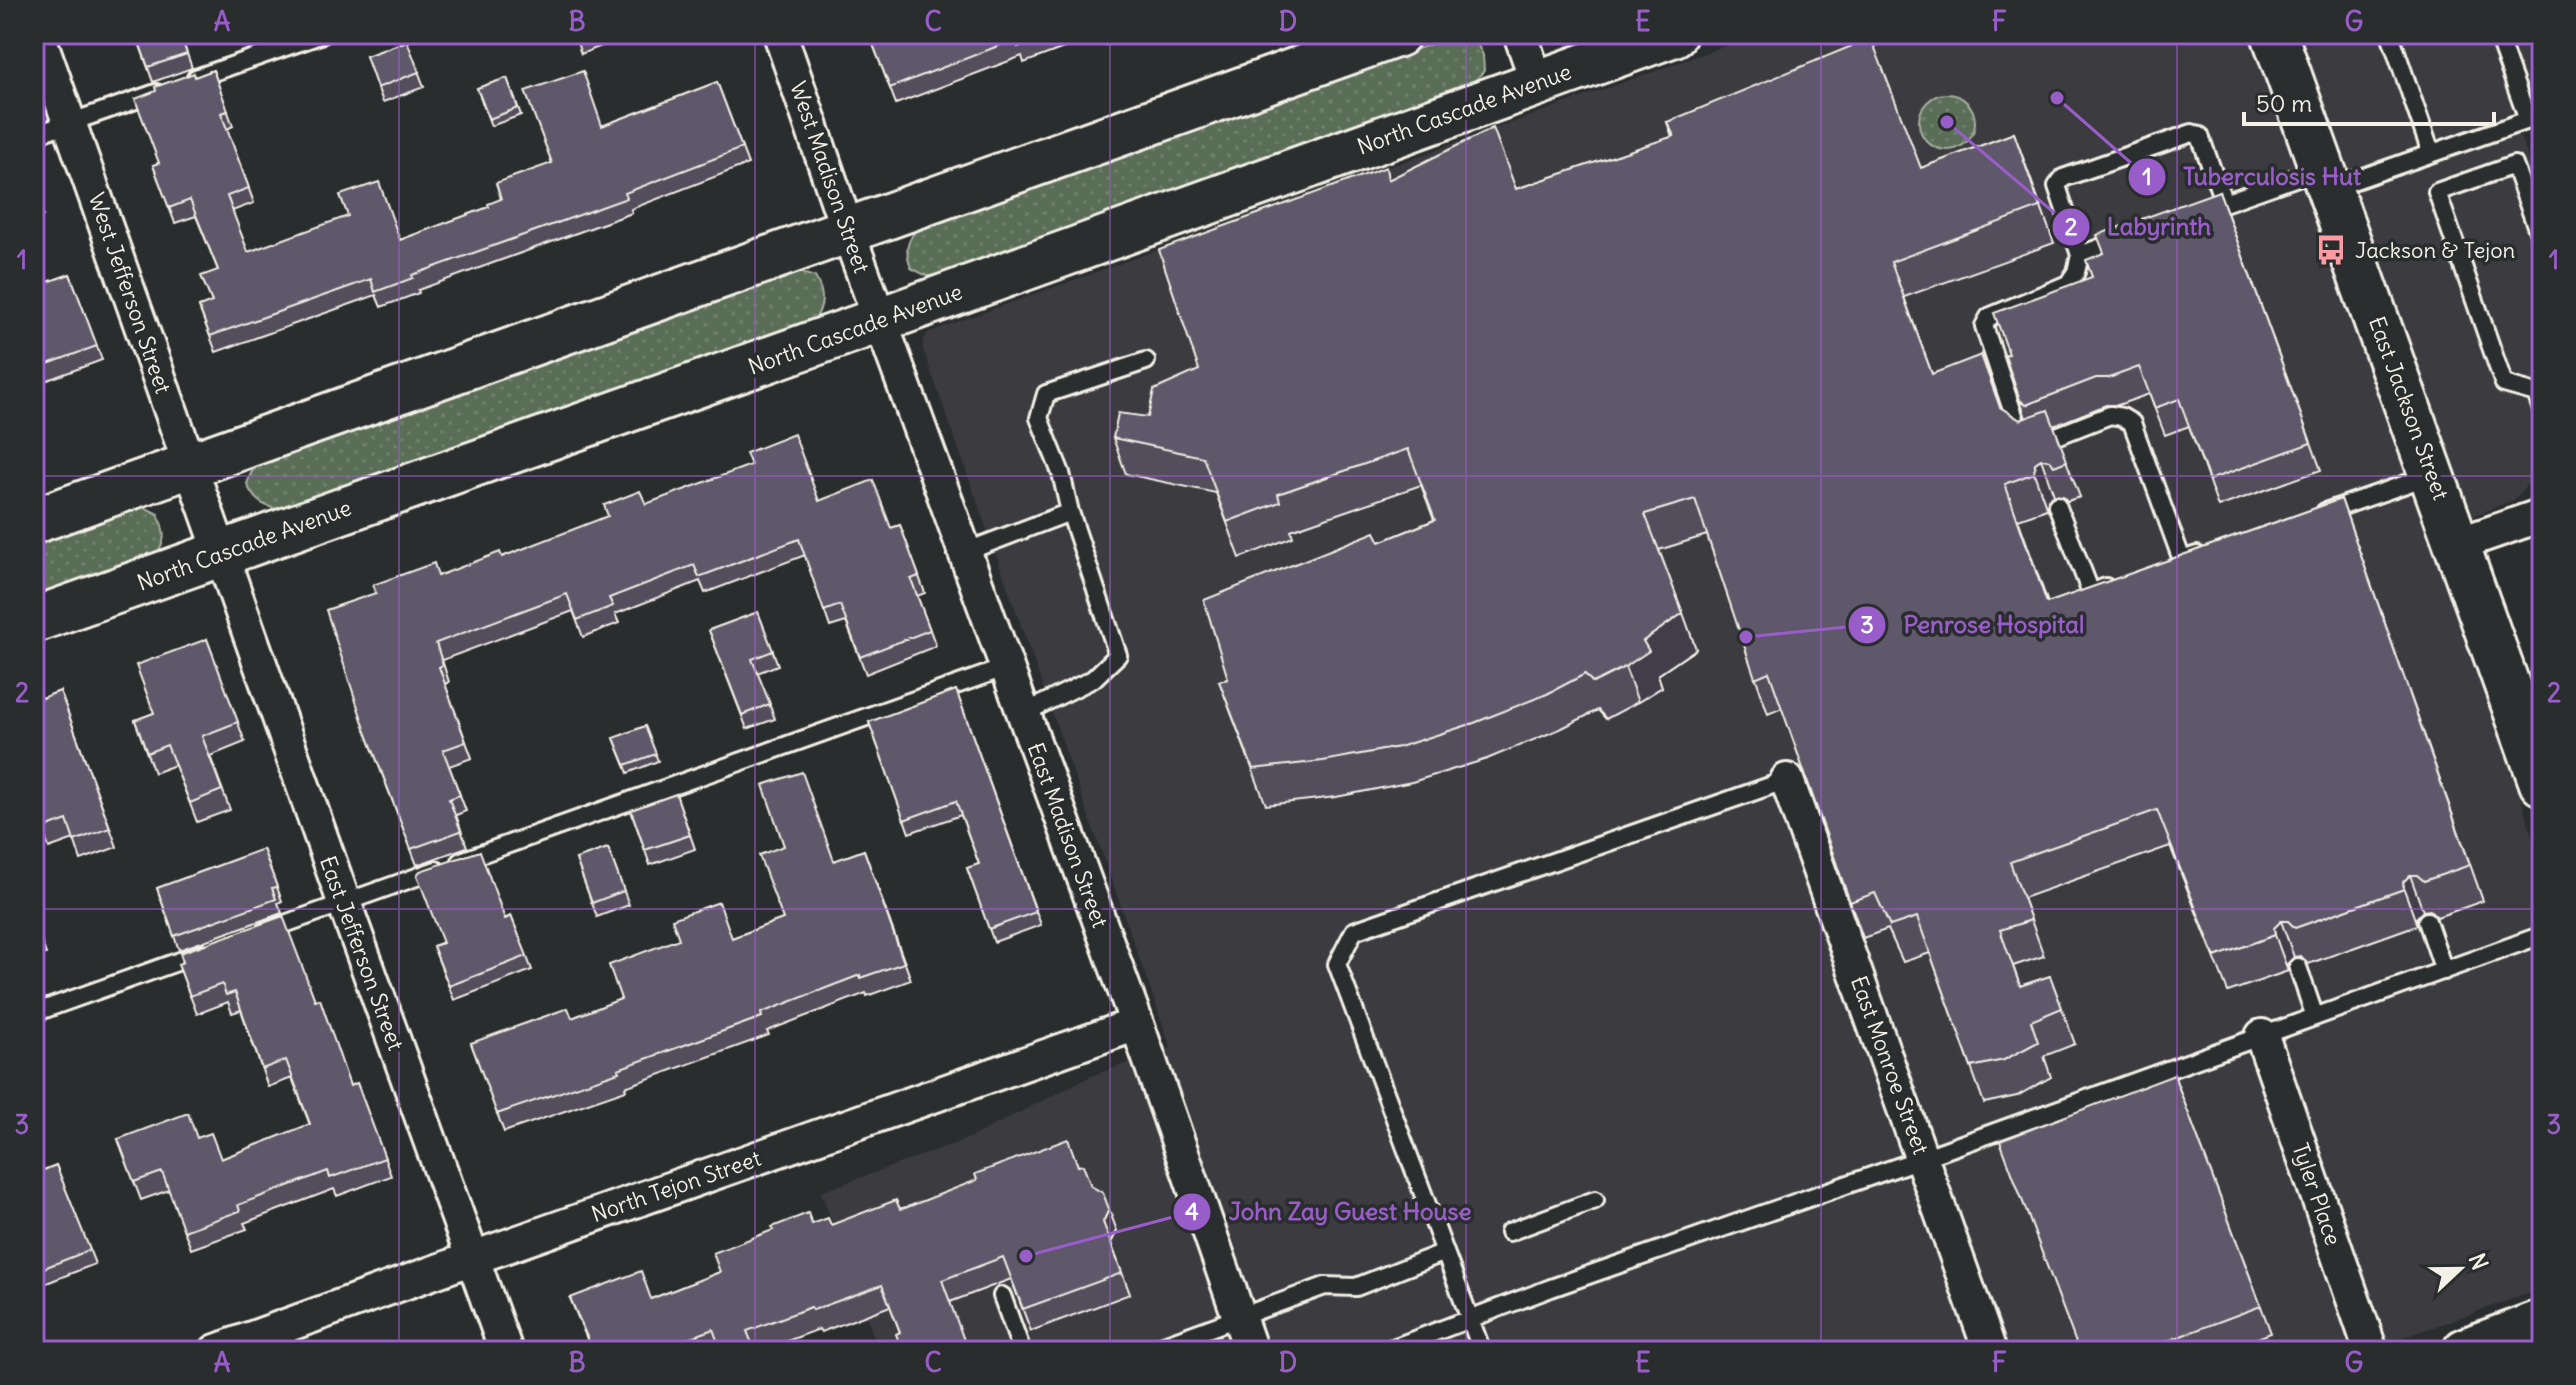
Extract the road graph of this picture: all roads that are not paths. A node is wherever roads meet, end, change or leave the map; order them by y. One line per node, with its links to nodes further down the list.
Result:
1 (38, 34): 12 (street, West Jefferson Street)
2 (323, 34): 12 (lane)
3 (780, 34): 18 (street, West Madison Street)
4 (1398, 34): 18 (main road)
5 (1520, 34): 10 (street)
6 (1674, 34): 10 (main road, North Cascade Avenue)
7 (2274, 34): 15 (main road, East Jackson Street)
8 (2390, 34): 14 (lane)
9 (2497, 34): 11 (lane)
10 (1537, 82): 22 (main road, North Cascade Avenue)
11 (2535, 117): 14 (lane)
12 (70, 123): 13 (lane); 25 (street, West Jefferson Street)
13 (34, 135)
14 (2431, 153): 15 (lane)
15 (2327, 178): 16 (lane); 26 (main road, East Jackson Street)
16 (2224, 203): 17 (lane); 21 (lane)
17 (2196, 213)
18 (848, 232): 22 (street, West Madison Street); 25 (main road)
19 (2138, 234): 21 (lane)
20 (2542, 242): 24 (lane)
21 (2080, 255): 33 (lane)
22 (880, 320): 34 (street, East Madison Street); 35 (main road, North Cascade Avenue)
23 (1146, 361): 28 (lane)
24 (2542, 410)
25 (191, 465): 31 (main road); 35 (street, West Jefferson Street)
26 (2433, 475): 29 (lane); 32 (main road, East Jackson Street)
27 (2057, 505): 36 (lane)
28 (1070, 512): 34 (lane); 39 (lane)
29 (2316, 515)
30 (2542, 515): 32 (street)
31 (34, 521)
32 (2458, 544): 41 (main road, East Jackson Street)
33 (2212, 550)
34 (965, 552): 38 (street, East Madison Street)
35 (222, 553): 37 (main road, North Cascade Avenue); 42 (street, East Jefferson Street)
36 (2117, 584)
37 (34, 620)
38 (1007, 667): 39 (street, East Madison Street); 42 (lane)
39 (1024, 713): 51 (street, East Madison Street)
40 (1787, 780): 53 (street, East Monroe Street); 56 (lane)
41 (2542, 783)
42 (344, 902): 44 (lane); 57 (street, East Jefferson Street)
43 (2427, 921): 48 (lane)
44 (252, 935)
45 (2542, 935): 48 (lane)
46 (223, 946): 49 (lane)
47 (2298, 967): 50 (lane)
48 (2444, 971): 50 (lane)
49 (34, 1013)
50 (2315, 1017): 52 (lane)
51 (1137, 1024): 57 (street, North Tejon Street); 59 (street, East Madison Street)
52 (2262, 1036): 53 (lane); 70 (street, Tyler Place)
53 (1923, 1158): 60 (lane); 69 (street, East Monroe Street)
54 (1595, 1200): 55 (lane)
55 (1509, 1232)
56 (1445, 1252): 59 (lane); 60 (lane)
57 (473, 1258): 62 (street, North Tejon Street); 63 (street, East Jefferson Street)
58 (1002, 1296): 64 (lane)
59 (1241, 1318): 65 (lane); 66 (street, East Madison Street)
60 (1470, 1318): 67 (lane); 68 (lane)
61 (2542, 1322): 71 (main road)
62 (216, 1351)
63 (506, 1351)
64 (1022, 1351)
65 (1147, 1351)
66 (1251, 1351)
67 (1385, 1351)
68 (1482, 1351)
69 (1990, 1351)
70 (2371, 1351)
71 (2465, 1351)

